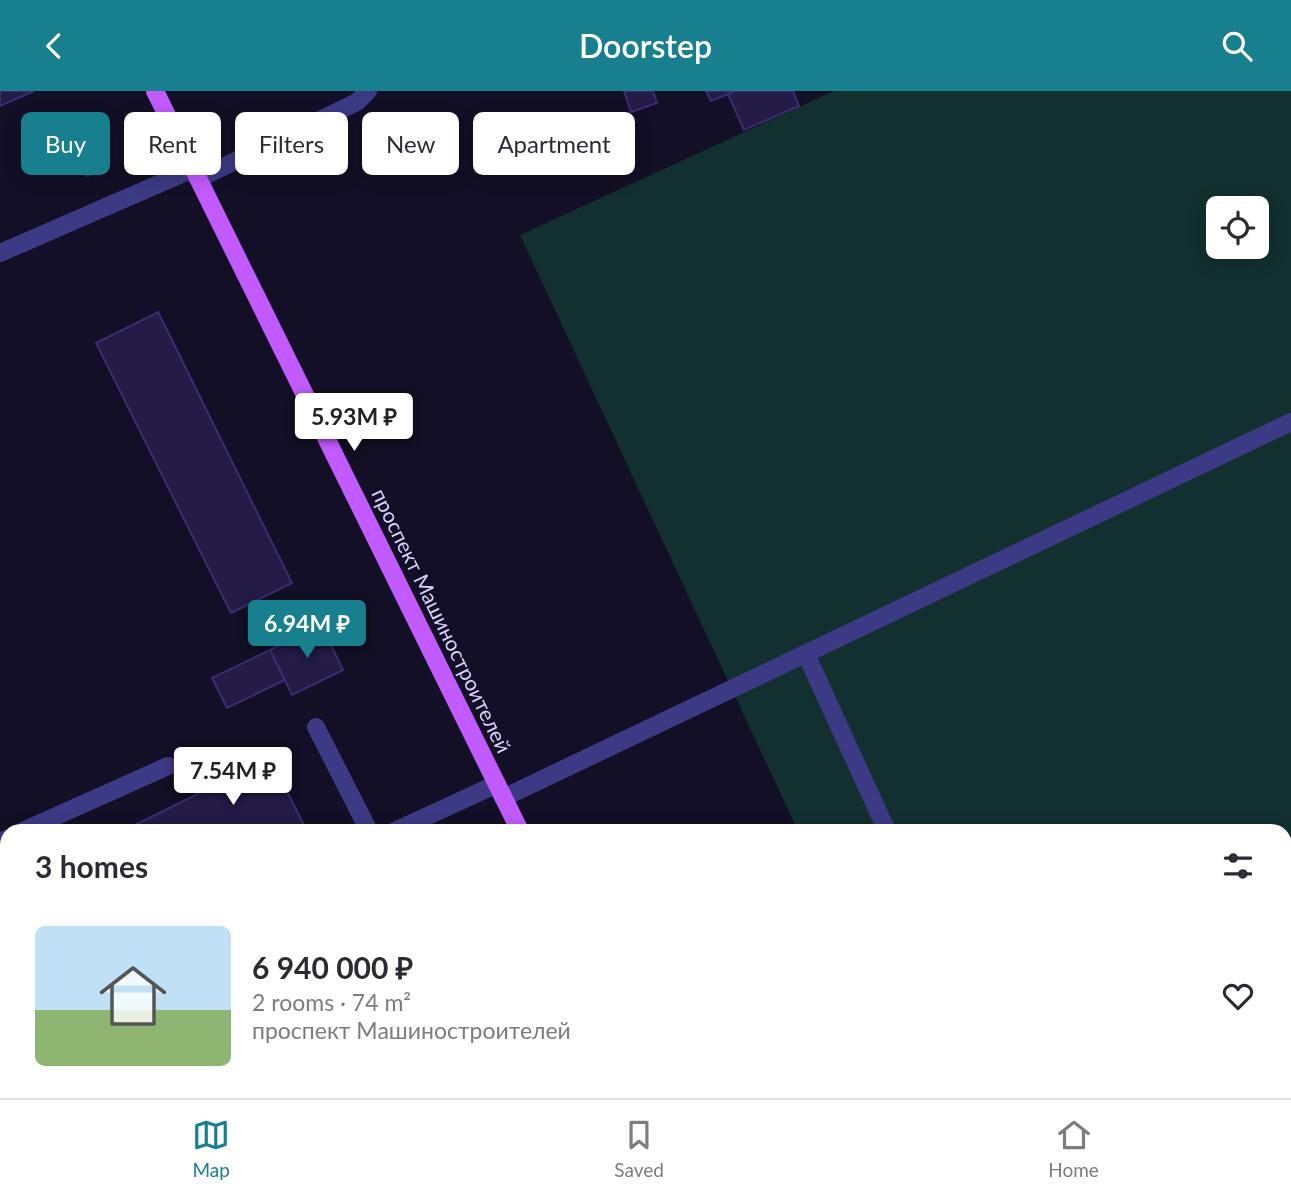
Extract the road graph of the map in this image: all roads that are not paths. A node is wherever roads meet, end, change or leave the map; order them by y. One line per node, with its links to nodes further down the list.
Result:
1 (155, 91): 3 (main road, проспект Машиностроителей)
2 (368, 91): 4 (lane)
3 (165, 112)
4 (221, 162)
5 (193, 175): 7 (lane)
6 (195, 175): 12 (main road, проспект Машиностроителей)
7 (0, 253)
8 (1291, 422): 9 (lane)
9 (806, 654): 12 (lane); 17 (lane)
10 (317, 727): 14 (lane)
11 (168, 766): 13 (lane)
12 (500, 791): 15 (lane); 16 (main road, проспект Машиностроителей)
13 (39, 824)
14 (366, 824)
15 (413, 824)
16 (516, 824)
17 (884, 824)

